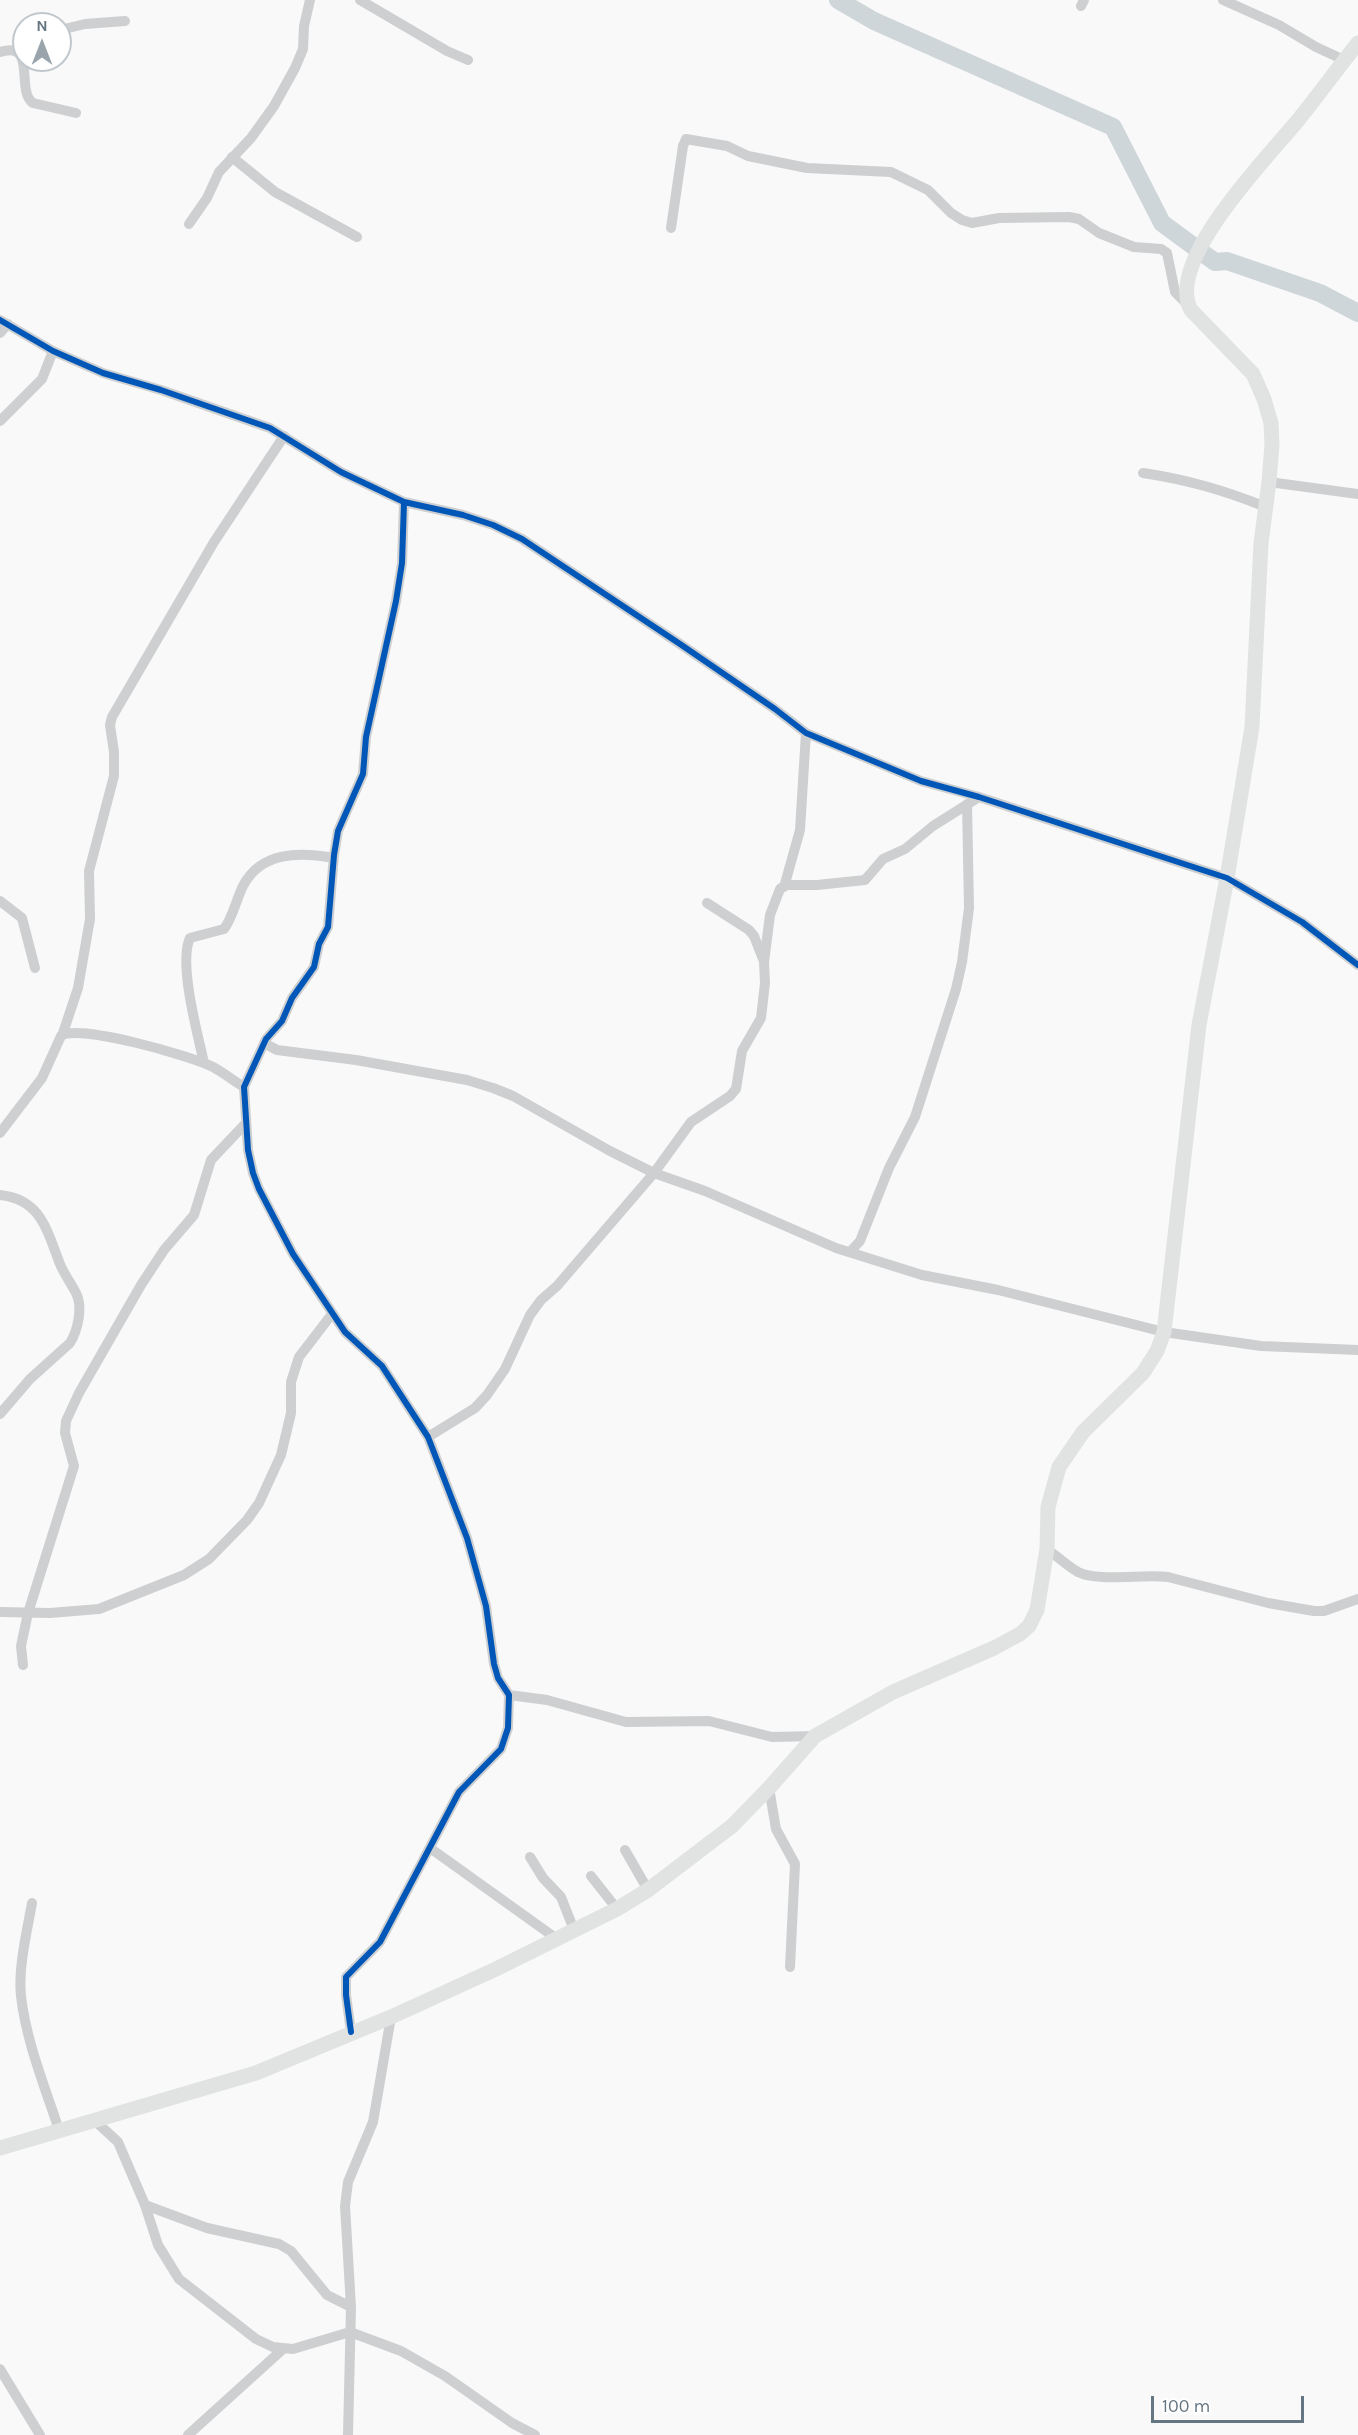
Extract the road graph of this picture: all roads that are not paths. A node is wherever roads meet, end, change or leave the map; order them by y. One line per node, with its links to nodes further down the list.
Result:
1 (310, 0): 11 (street)
2 (360, 0): 8 (street)
3 (1223, 0): 9 (street)
4 (124, 21): 5 (street)
5 (72, 27)
6 (1358, 43): 9 (main road)
7 (5, 51): 10 (street)
8 (468, 60)
9 (1344, 60): 15 (main road)
10 (76, 114)
11 (232, 157): 12 (street); 14 (street)
12 (189, 224)
13 (671, 228): 15 (street)
14 (357, 237)
15 (1188, 305): 22 (main road)
16 (4, 322): 17 (street); 18 (street)
17 (0, 333)
18 (53, 351): 19 (street); 20 (street)
19 (0, 421)
20 (284, 436): 24 (street); 37 (street)
21 (1143, 473): 25 (street)
22 (1269, 482): 23 (street); 25 (main road)
23 (1358, 494)
24 (404, 502): 26 (street); 29 (street)
25 (1266, 507): 30 (main road)
26 (806, 733): 27 (street); 31 (street)
27 (979, 797): 28 (street); 30 (street)
28 (967, 804): 31 (street); 45 (street)
29 (333, 858): 38 (street); 39 (street)
30 (1227, 878): 35 (street); 47 (main road)
31 (780, 889): 34 (street)
32 (0, 901): 36 (street)
33 (707, 903): 34 (street)
34 (764, 963): 43 (street)
35 (1358, 965)
36 (35, 968)
37 (63, 1033): 39 (street); 42 (street)
38 (264, 1043): 40 (street); 43 (street)
39 (204, 1064): 40 (street)
40 (244, 1087): 41 (street)
41 (246, 1122): 46 (street); 54 (street)
42 (0, 1133)
43 (654, 1173): 45 (street); 50 (street)
44 (0, 1195): 49 (street)
45 (850, 1252): 47 (street)
46 (332, 1314): 50 (street); 54 (street)
47 (1164, 1332): 48 (street); 51 (main road)
48 (1358, 1350)
49 (0, 1414)
50 (428, 1437): 56 (street)
51 (1047, 1549): 52 (street); 57 (main road)
52 (1358, 1599)
53 (0, 1612): 54 (street)
54 (28, 1613): 55 (street)
55 (23, 1665)
56 (509, 1695): 57 (street); 59 (street)
57 (815, 1736): 58 (main road)
58 (769, 1788): 63 (main road); 68 (street)
59 (430, 1848): 67 (street); 70 (street)
60 (625, 1850): 63 (street)
61 (530, 1857): 66 (street)
62 (591, 1876): 65 (street)
63 (648, 1890): 65 (main road)
64 (32, 1903): 72 (street)
65 (617, 1909): 66 (main road)
66 (574, 1930): 67 (main road)
67 (557, 1938): 69 (main road)
68 (790, 1967)
69 (391, 2017): 70 (main road); 75 (street)
70 (351, 2032): 71 (main road)
71 (93, 2119): 72 (main road); 74 (street)
72 (59, 2130): 73 (main road)
73 (0, 2148)
74 (145, 2205): 75 (street); 77 (street)
75 (351, 2307): 76 (street)
76 (350, 2332): 77 (street); 81 (street); 82 (street)
77 (283, 2349): 80 (street)
78 (0, 2369): 79 (street)
79 (40, 2435)
80 (188, 2435)
81 (348, 2435)
82 (535, 2435)

